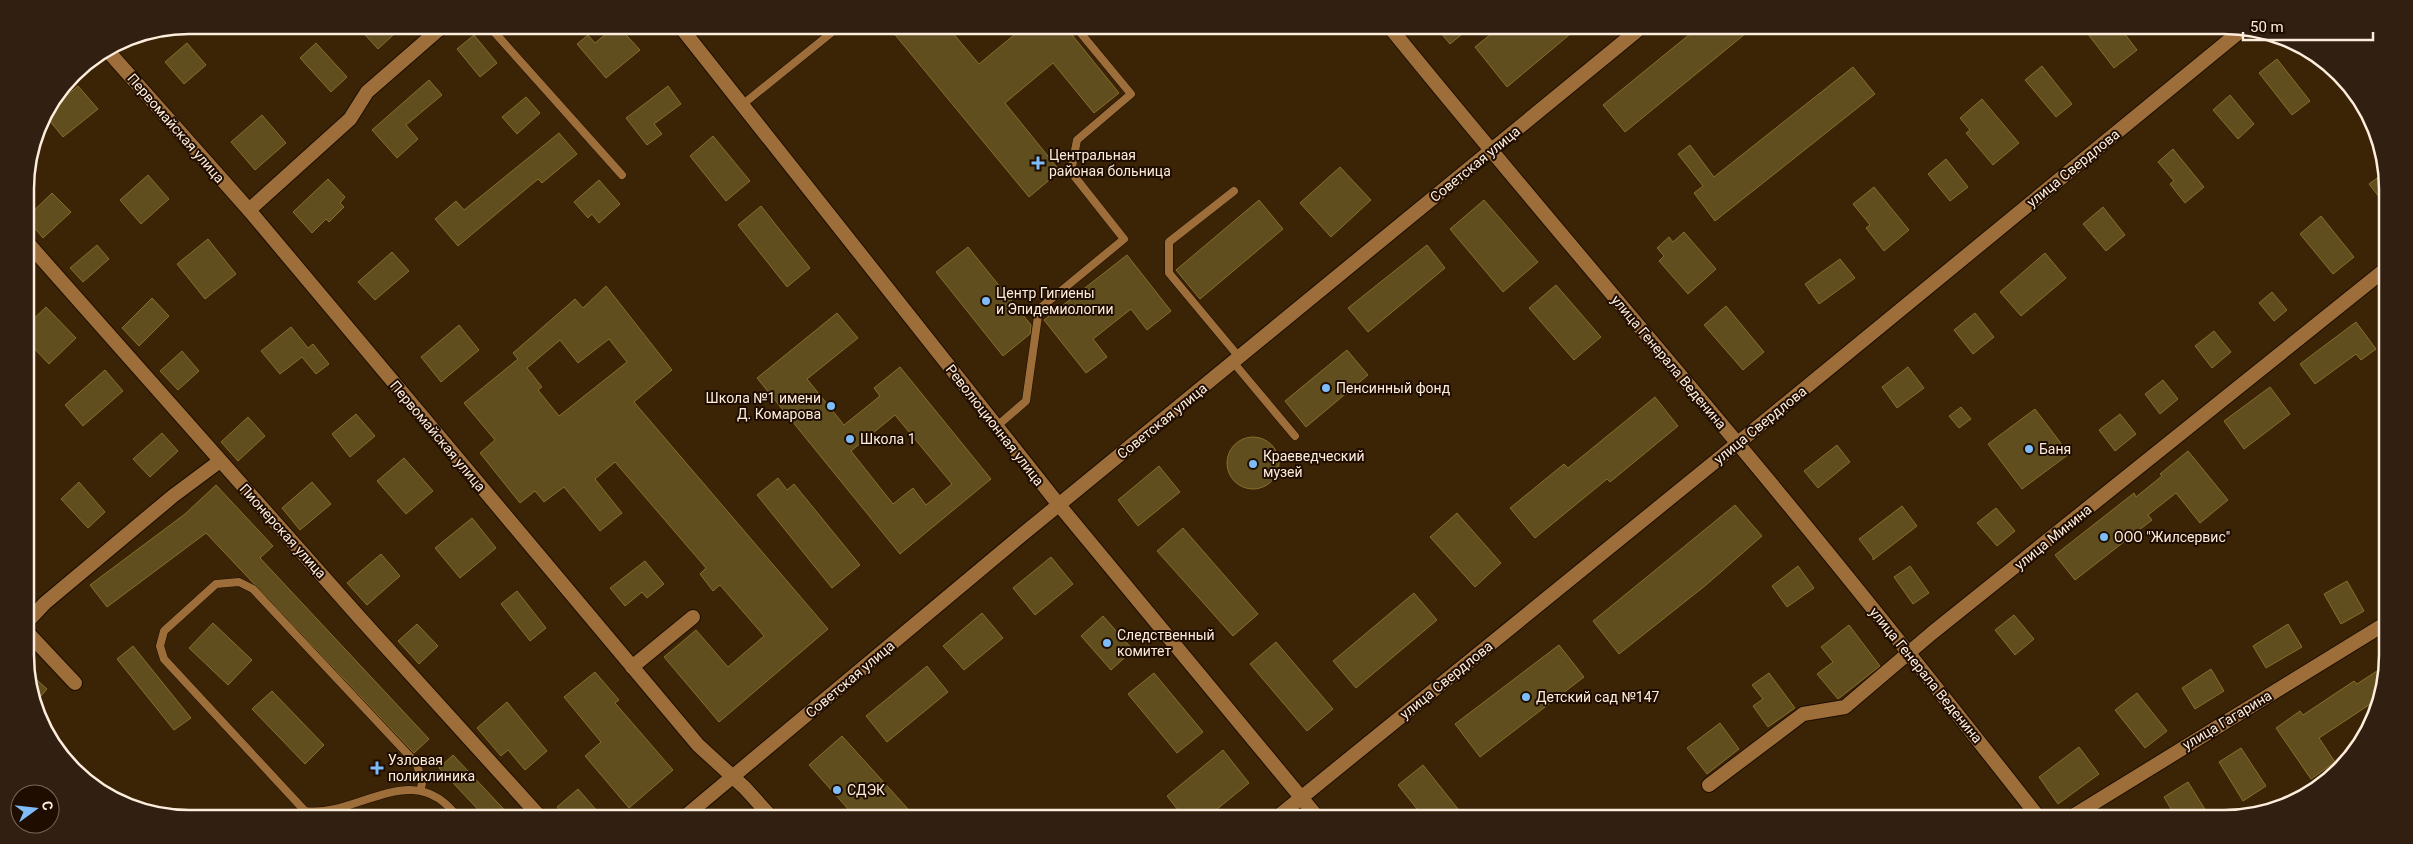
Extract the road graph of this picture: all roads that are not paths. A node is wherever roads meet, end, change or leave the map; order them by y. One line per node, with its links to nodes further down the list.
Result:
1 (434, 34): 14 (street)
2 (496, 34): 12 (lane)
3 (686, 34): 10 (street, Революционная улица)
4 (830, 34): 10 (lane)
5 (1081, 34): 18 (lane)
6 (1395, 34): 11 (street, улица Генерала Веденина)
7 (1630, 34): 11 (street, Советская улица)
8 (2236, 34): 20 (street, улица Свердлова)
9 (111, 55): 14 (street, Первомайская улица)
10 (742, 105): 18 (street, Революционная улица)
11 (1491, 151): 17 (street, Советская улица); 20 (street, улица Генерала Веденина)
12 (622, 175)
13 (1234, 191): 17 (lane)
14 (249, 210): 28 (street, Первомайская улица)
15 (34, 250): 21 (street, Пионерская улица)
16 (2379, 274): 27 (street, улица Минина)
17 (1236, 360): 19 (lane); 22 (street, Советская улица)
18 (996, 426): 22 (street, Революционная улица)
19 (1295, 436)
20 (1738, 443): 27 (street, улица Генерала Веденина); 33 (street, улица Свердлова)
21 (220, 460): 23 (street); 37 (street, Пионерская улица)
22 (1059, 505): 30 (street, Советская улица); 33 (street, Революционная улица)
23 (34, 615)
24 (693, 617): 28 (street)
25 (2379, 628): 43 (street, улица Гагарина)
26 (34, 640): 29 (street)
27 (1910, 652): 31 (street, улица Минина); 42 (street, улица Генерала Веденина)
28 (632, 667): 30 (street, Первомайская улица)
29 (75, 683)
30 (734, 776): 38 (street, Советская улица); 39 (street, Первомайская улица)
31 (1709, 784)
32 (420, 792): 34 (lane); 35 (lane); 36 (lane)
33 (1302, 797): 40 (street, улица Свердлова); 41 (street, Революционная улица)
34 (304, 810)
35 (333, 810)
36 (449, 810)
37 (534, 810)
38 (693, 810)
39 (765, 810)
40 (1286, 810)
41 (1312, 810)
42 (2033, 810)
43 (2083, 810)

